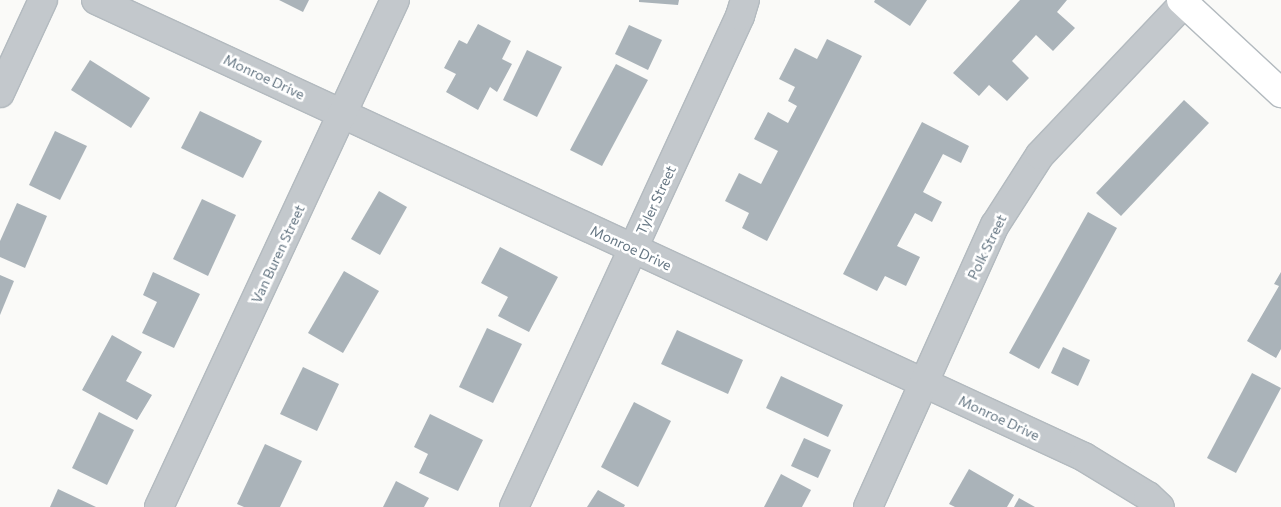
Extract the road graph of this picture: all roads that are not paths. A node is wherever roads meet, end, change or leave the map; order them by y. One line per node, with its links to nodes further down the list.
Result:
1 (43, 0): 7 (street)
2 (96, 0): 8 (street, Monroe Drive)
3 (395, 0): 8 (street, Van Buren Street)
4 (745, 0): 9 (street, Tyler Street)
5 (1182, 2): 6 (main road); 10 (street, Polk Street)
6 (1281, 93)
7 (0, 94)
8 (343, 113): 9 (street, Monroe Drive); 11 (street, Van Buren Street)
9 (634, 249): 10 (street, Monroe Drive); 12 (street, Tyler Street)
10 (925, 384): 13 (street, Polk Street); 14 (street, Monroe Drive)
11 (159, 507)
12 (514, 507)
13 (868, 507)
14 (1160, 507)

